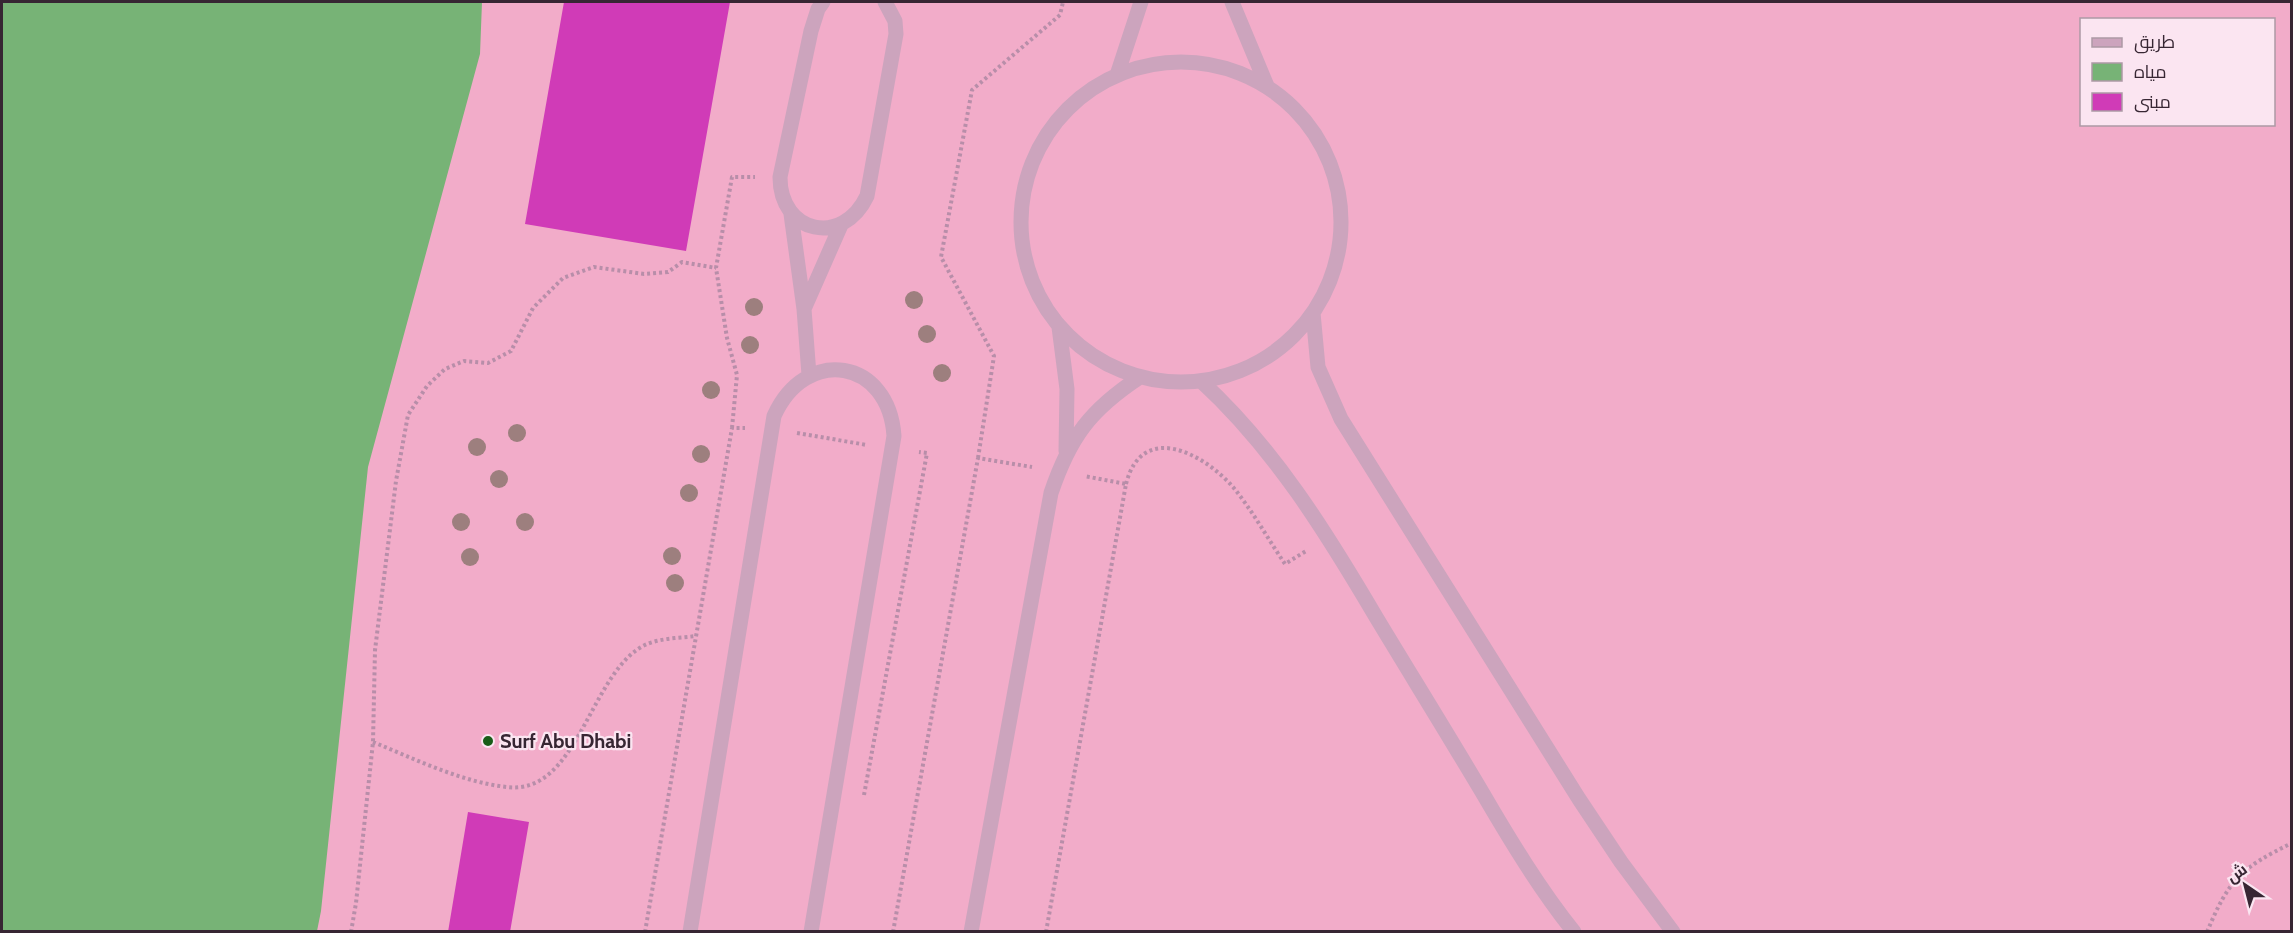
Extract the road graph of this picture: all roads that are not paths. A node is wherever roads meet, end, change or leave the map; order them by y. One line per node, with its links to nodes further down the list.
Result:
1 (824, 2): 7 (street)
2 (1141, 2): 5 (street)
3 (1232, 2): 6 (street)
4 (889, 4): 8 (street)
5 (1117, 75): 6 (street); 11 (street)
6 (1268, 86): 10 (street)
7 (791, 214): 8 (street); 9 (street)
8 (841, 225): 9 (street)
9 (804, 309): 12 (street)
10 (1314, 313): 14 (street); 20 (street)
11 (1059, 327): 13 (street); 15 (street)
12 (809, 375): 16 (street); 17 (street)
13 (1140, 377): 14 (street); 15 (street)
14 (1201, 381): 19 (street)
15 (1066, 451): 18 (street)
16 (690, 932)
17 (810, 932)
18 (971, 932)
19 (1574, 932)
20 (1673, 932)

